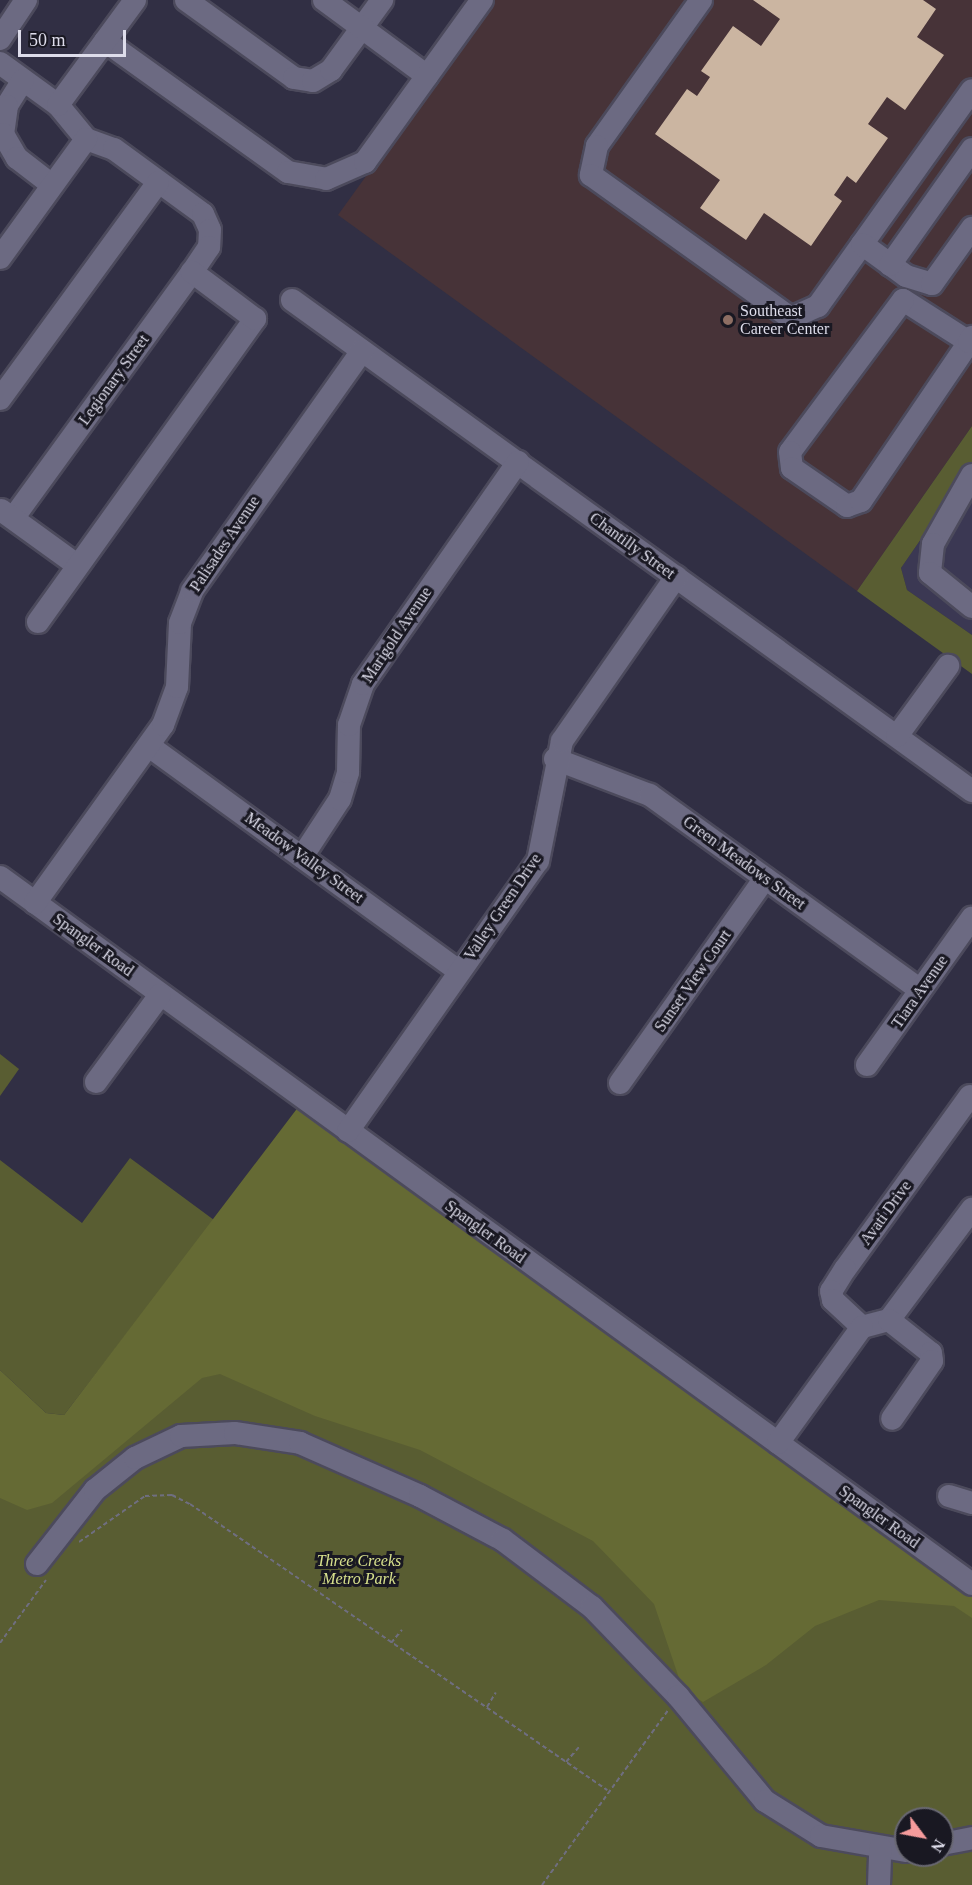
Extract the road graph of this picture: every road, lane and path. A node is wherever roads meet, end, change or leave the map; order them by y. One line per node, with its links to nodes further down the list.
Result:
1 (26, 0): 9 (street)
2 (135, 0): 10 (street)
3 (186, 0): 8 (street)
4 (324, 0): 8 (street)
5 (382, 0): 8 (street)
6 (482, 0): 12 (street)
7 (701, 0): 21 (street)
8 (362, 28): 12 (street)
9 (0, 39)
10 (105, 41): 12 (street); 15 (street)
11 (0, 63): 13 (street)
12 (428, 76)
13 (23, 80): 15 (street); 19 (street)
14 (972, 90): 21 (street)
15 (58, 105): 16 (street)
16 (86, 139): 18 (street); 19 (street)
17 (972, 149): 23 (street)
18 (159, 182): 24 (street, Legionary Street); 28 (street)
19 (52, 185): 22 (street)
20 (972, 228): 23 (street)
21 (862, 244): 23 (street)
22 (0, 258)
23 (891, 265)
24 (192, 272): 31 (street, Legionary Street); 32 (street)
25 (292, 300): 27 (street, Chantilly Street)
26 (970, 340): 26 (street)
27 (362, 351): 29 (street, Chantilly Street); 38 (street, Palisades Avenue)
28 (0, 399)
29 (518, 462): 33 (street, Chantilly Street); 41 (street, Marigold Avenue)
30 (972, 475): 34 (street)
31 (6, 514): 32 (street)
32 (77, 565): 35 (street)
33 (676, 577): 37 (street, Chantilly Street); 39 (street, Valley Green Drive)
34 (972, 607)
35 (38, 622)
36 (948, 666): 37 (street)
37 (897, 736): 40 (street, Chantilly Street)
38 (149, 746): 41 (street, Meadow Valley Street); 44 (street, Palisades Avenue)
39 (555, 759): 43 (street, Green Meadows Street); 46 (street, Valley Green Drive)
40 (972, 791)
41 (302, 857): 46 (street, Meadow Valley Street)
42 (0, 878): 44 (street, Spangler Road)
43 (765, 878): 47 (street, Green Meadows Street); 51 (street, Sunset View Court)
44 (34, 903): 48 (street, Spangler Road)
45 (970, 925): 47 (street, Tiara Avenue)
46 (459, 971): 53 (street, Valley Green Drive)
47 (920, 990): 49 (street, Tiara Avenue)
48 (160, 995): 50 (street); 53 (street, Spangler Road)
49 (867, 1065)
50 (96, 1082)
51 (620, 1083)
52 (970, 1096): 56 (street, Avati Drive)
53 (348, 1131): 58 (street, Spangler Road)
54 (972, 1209): 55 (street)
55 (889, 1320): 56 (street); 57 (street)
56 (862, 1327): 58 (street)
57 (892, 1419)
58 (778, 1443): 63 (street, Spangler Road)
59 (949, 1496): 60 (street)
60 (972, 1503)
61 (72, 1549): 66 (path)
62 (44, 1569): 65 (path); 68 (street)
63 (972, 1584)
64 (402, 1630): 66 (path)
65 (0, 1643)
66 (391, 1643): 69 (path)
67 (496, 1692): 69 (path)
68 (678, 1696): 72 (path); 75 (street)
69 (487, 1707): 71 (path)
70 (579, 1747): 71 (path)
71 (566, 1762): 72 (path)
72 (607, 1790): 77 (path)
73 (972, 1838): 74 (street)
74 (954, 1842)
75 (880, 1848): 76 (street); 78 (street)
76 (894, 1850)
77 (542, 1885)
78 (879, 1885)

